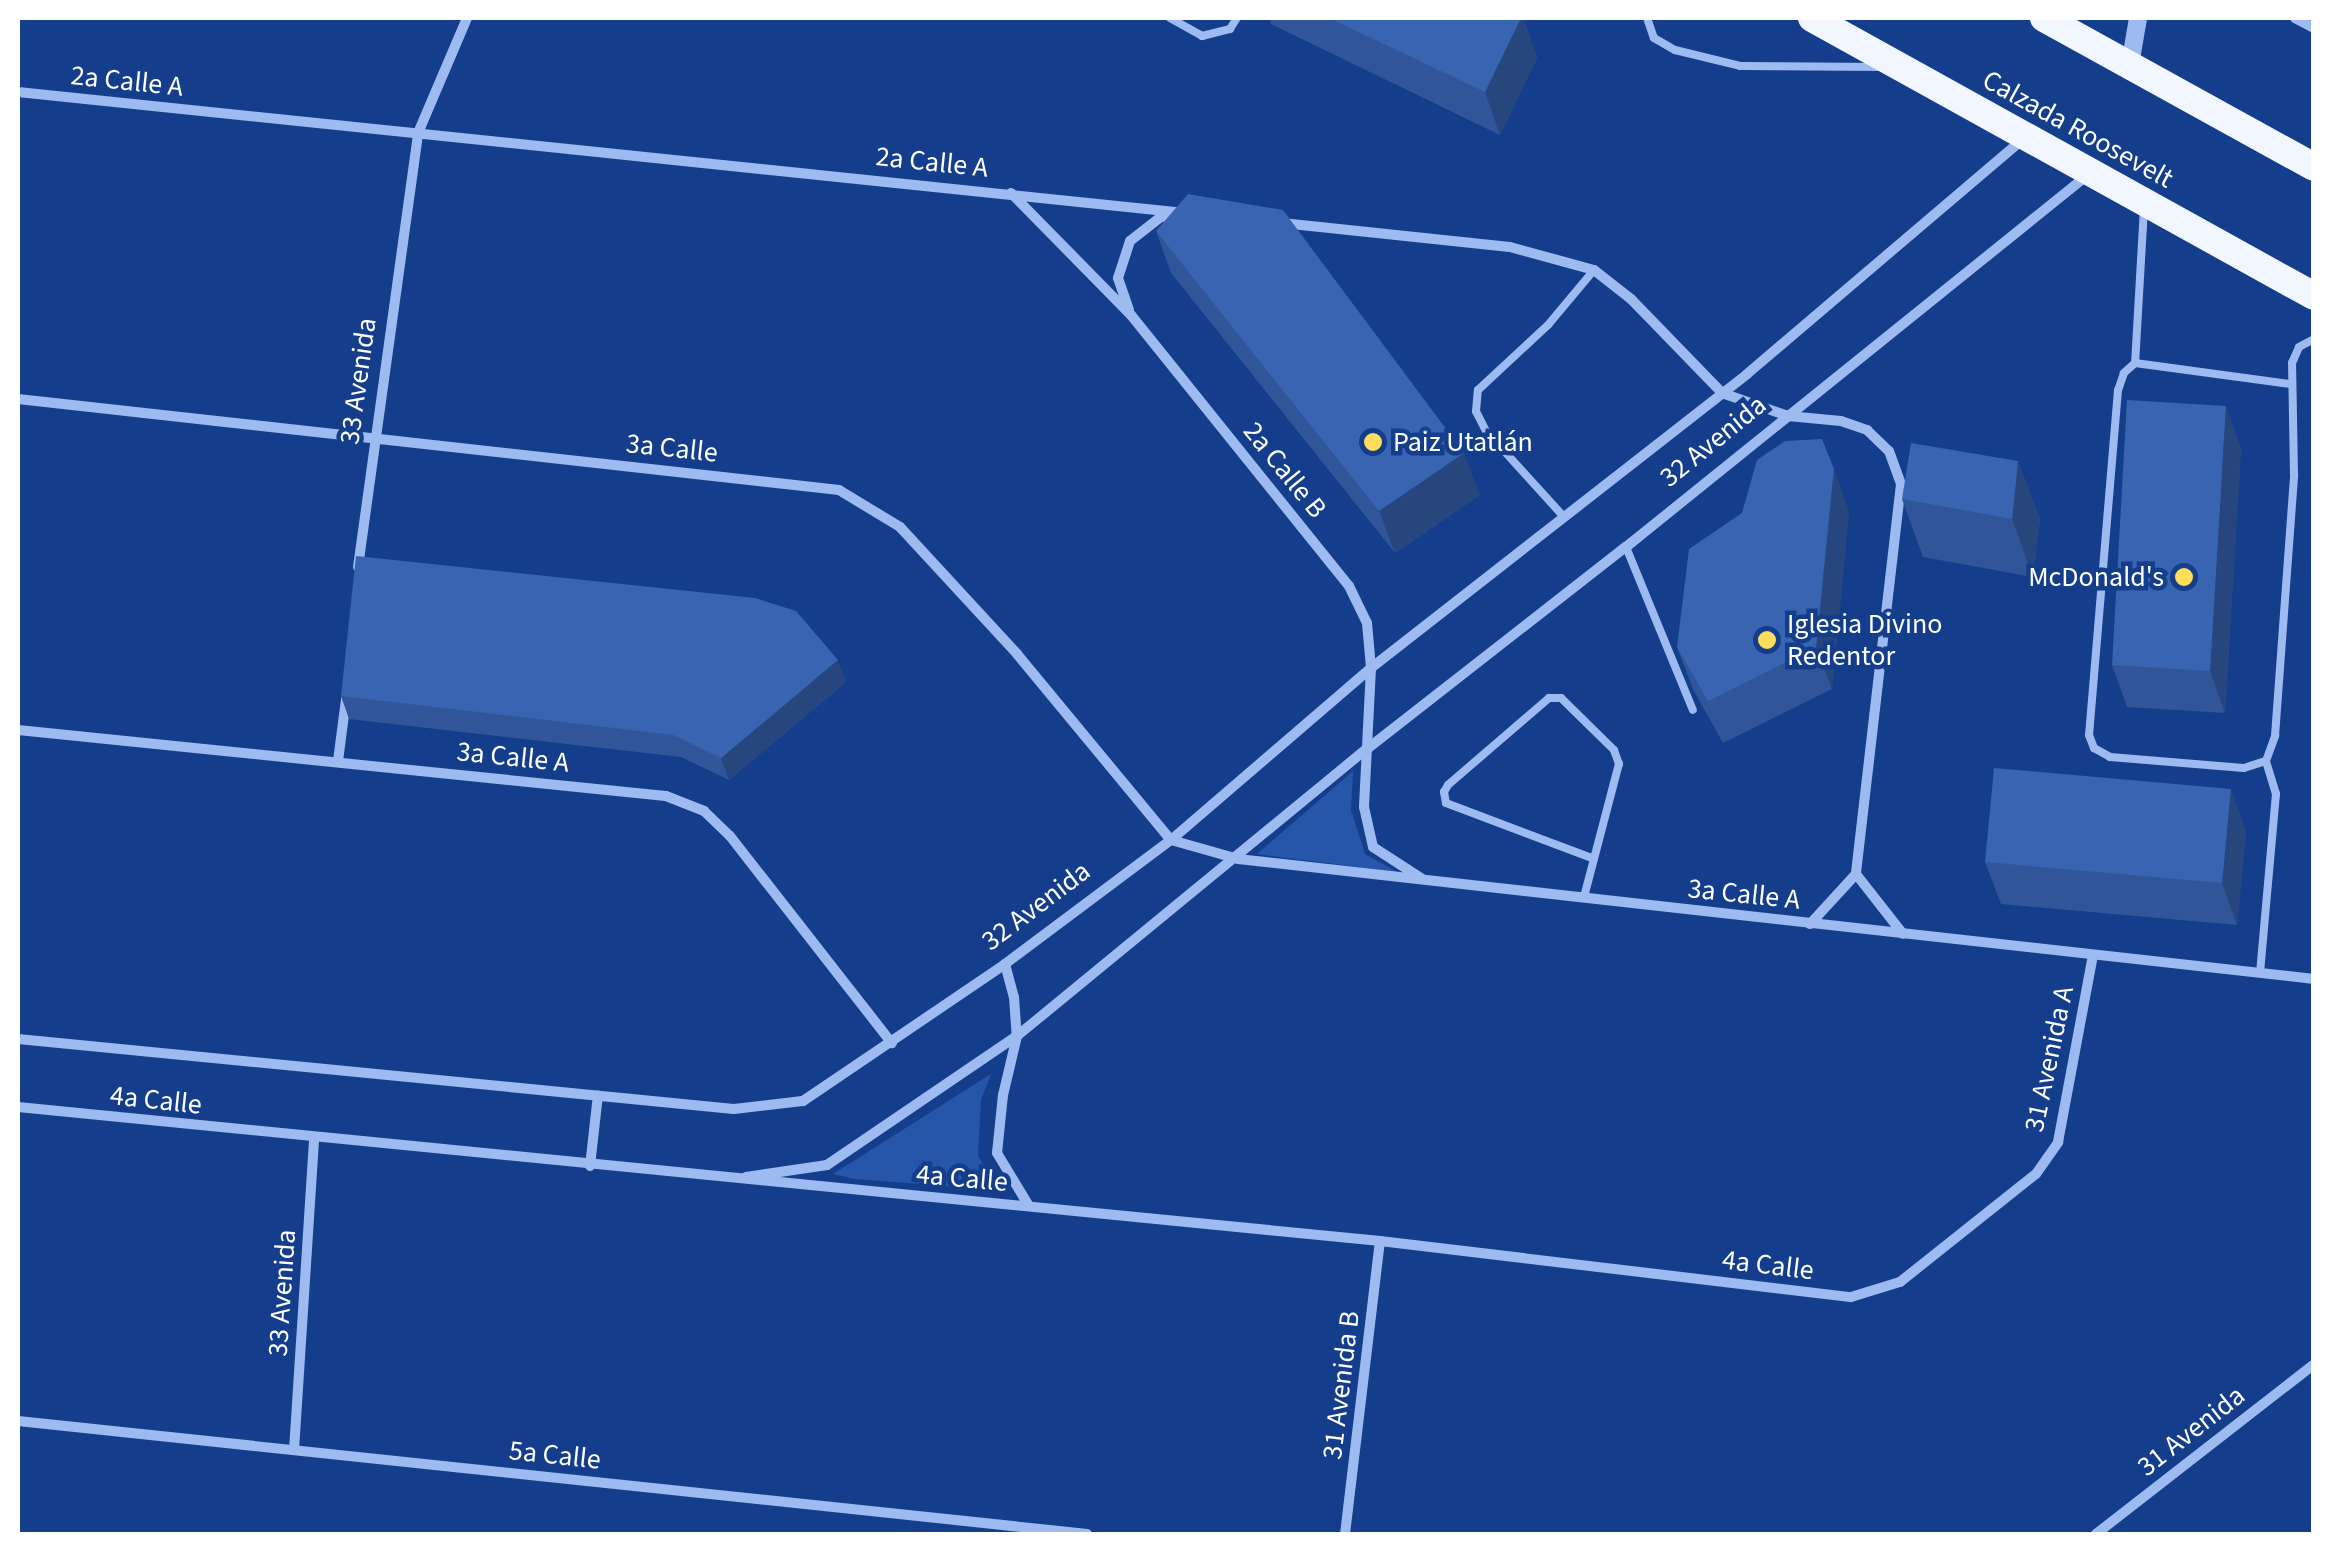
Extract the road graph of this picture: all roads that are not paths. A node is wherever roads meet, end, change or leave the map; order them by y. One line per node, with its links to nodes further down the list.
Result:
1 (466, 18): 13 (street, 33 Avenida)
2 (1170, 18): 3 (lane)
3 (1236, 18)
4 (1646, 18): 11 (lane)
5 (1812, 18): 11 (highway, Calzada Roosevelt)
6 (2044, 18): 10 (highway)
7 (2138, 18): 10 (street)
8 (2296, 18): 9 (street)
9 (2314, 28)
10 (2130, 65): 15 (highway)
11 (1900, 67): 14 (highway, Calzada Roosevelt)
12 (18, 92): 13 (street, 2a Calle A)
13 (418, 133): 17 (street, 2a Calle A); 30 (street, 33 Avenida)
14 (2026, 137): 16 (highway, Calzada Roosevelt); 27 (street, 32 Avenida)
15 (2314, 167)
16 (2090, 173): 18 (highway, Calzada Roosevelt); 29 (street, 32 Avenida)
17 (1009, 192): 19 (street, 2a Calle A); 23 (street, 2a Calle B)
18 (2144, 203): 22 (highway, Calzada Roosevelt); 25 (lane)
19 (1201, 215): 23 (street, 2a Calle B)
20 (1260, 221): 21 (street)
21 (1594, 270): 27 (street); 31 (lane)
22 (2314, 296)
23 (1132, 315): 34 (street, 2a Calle B)
24 (2314, 339): 26 (lane)
25 (2135, 363): 26 (lane); 40 (lane)
26 (2290, 384): 40 (lane)
27 (1722, 393): 29 (street); 31 (street, 32 Avenida)
28 (18, 399): 30 (street, 3a Calle)
29 (1788, 416): 32 (street, 32 Avenida); 44 (street)
30 (372, 438): 33 (street, 33 Avenida); 41 (street, 3a Calle)
31 (1564, 517): 34 (street, 32 Avenida)
32 (1626, 548): 36 (lane); 38 (street, 32 Avenida)
33 (357, 578)
34 (1371, 668): 38 (street); 41 (street, 32 Avenida)
35 (347, 684): 39 (street)
36 (1693, 710)
37 (18, 730): 39 (street, 3a Calle A)
38 (1367, 749): 42 (street, 32 Avenida); 45 (street)
39 (338, 761): 55 (street, 3a Calle A)
40 (2266, 761): 51 (lane)
41 (1171, 840): 42 (street, 3a Calle A); 50 (street, 32 Avenida)
42 (1238, 859): 45 (street, 3a Calle A); 53 (street, 32 Avenida)
43 (1594, 859): 43 (lane); 46 (lane)
44 (1856, 874): 47 (street); 48 (street)
45 (1426, 882): 46 (street, 3a Calle A)
46 (1584, 898): 47 (street, 3a Calle A)
47 (1810, 924): 48 (street, 3a Calle A)
48 (1903, 934): 49 (street, 3a Calle A)
49 (2093, 955): 51 (street, 3a Calle A); 64 (street, 31 Avenida A)
50 (1005, 964): 53 (street); 55 (street, 32 Avenida)
51 (2260, 973): 52 (street, 3a Calle A)
52 (2314, 979)
53 (1018, 1036): 61 (street, 32 Avenida); 62 (street)
54 (18, 1039): 56 (street, 4a Calle)
55 (892, 1042): 57 (street, 32 Avenida)
56 (598, 1095): 57 (street, 4a Calle); 60 (street)
57 (696, 1104)
58 (18, 1107): 59 (street, 4a Calle)
59 (314, 1139): 60 (street, 4a Calle); 67 (street, 33 Avenida)
60 (590, 1166): 61 (street, 4a Calle)
61 (730, 1180): 62 (street, 4a Calle)
62 (1029, 1206): 63 (street, 4a Calle)
63 (1380, 1241): 64 (street, 4a Calle); 69 (street, 31 Avenida B)
64 (1900, 1282)
65 (2314, 1364): 70 (street, 31 Avenida)
66 (18, 1420): 67 (street, 5a Calle)
67 (294, 1450): 68 (street, 5a Calle)
68 (1087, 1534)
69 (1345, 1534)
70 (2096, 1534)

